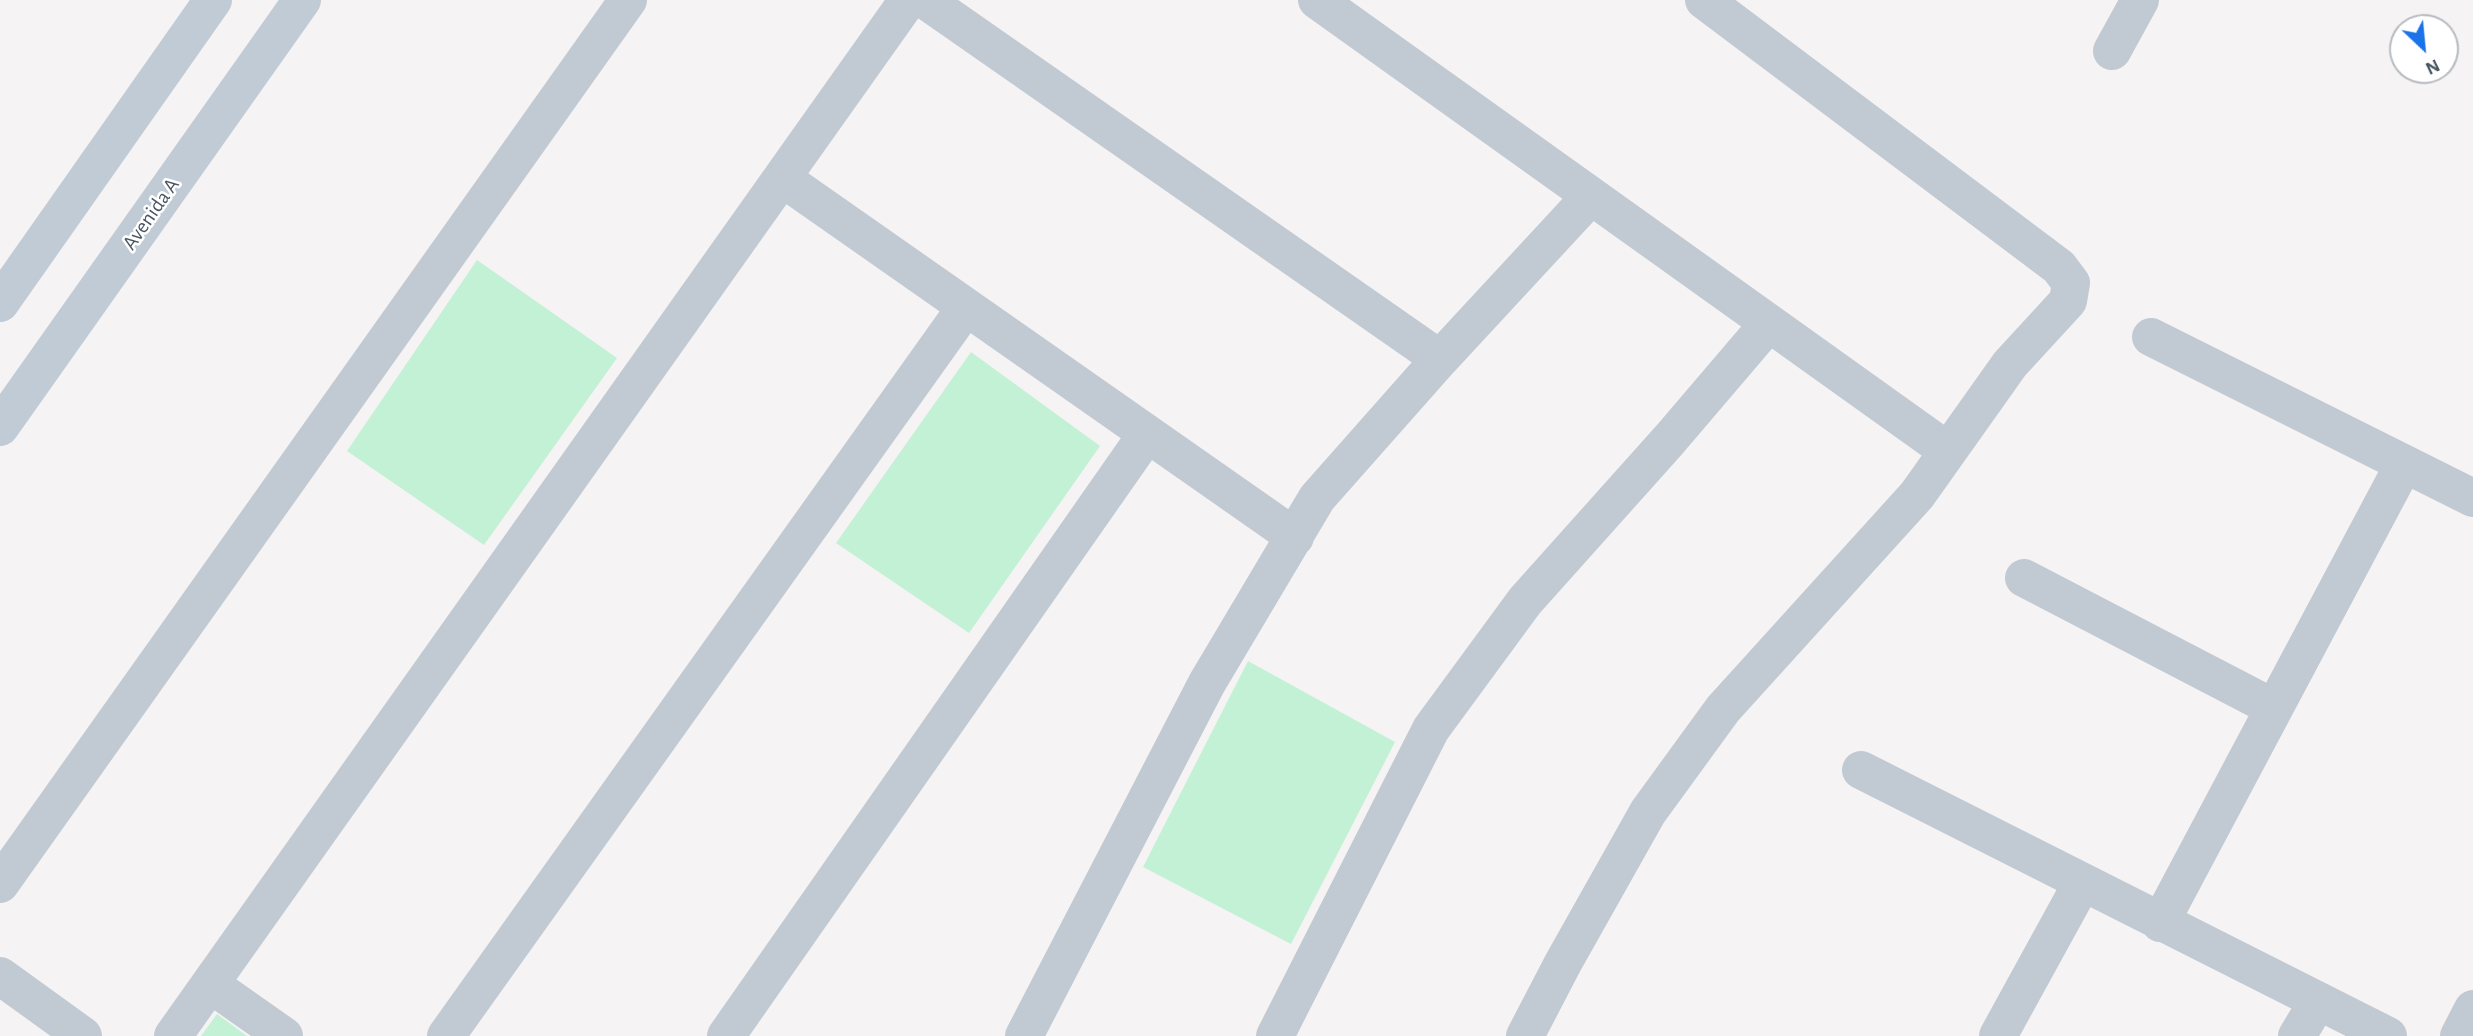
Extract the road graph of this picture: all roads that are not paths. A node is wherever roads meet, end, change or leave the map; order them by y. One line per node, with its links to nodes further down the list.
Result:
1 (213, 0): 12 (street)
2 (302, 0): 17 (street, Avenida A)
3 (628, 0): 27 (street)
4 (908, 0): 10 (street)
5 (925, 0): 16 (street)
6 (1317, 0): 11 (street)
7 (1704, 0): 19 (street)
8 (2140, 0): 9 (street)
9 (2112, 51)
10 (782, 178): 13 (street); 30 (street)
11 (1591, 196): 14 (street); 16 (street)
12 (0, 303)
13 (966, 307): 18 (street); 36 (street)
14 (1769, 323): 19 (street); 39 (street)
15 (2151, 337): 20 (street)
16 (1440, 359): 22 (street)
17 (0, 427)
18 (1147, 434): 22 (street); 37 (street)
19 (1948, 451): 40 (street)
20 (2404, 464): 21 (street); 24 (street)
21 (2473, 498)
22 (1294, 537): 38 (street)
23 (2024, 578): 24 (street)
24 (2274, 708): 28 (street)
25 (1861, 770): 26 (street)
26 (2082, 883): 28 (street); 41 (street)
27 (0, 884)
28 (2160, 922): 31 (street)
29 (0, 976): 33 (street)
30 (210, 984): 34 (street); 35 (street)
31 (2318, 1001): 42 (street); 43 (street)
32 (2473, 1009): 44 (street)
33 (83, 1036)
34 (173, 1036)
35 (284, 1036)
36 (446, 1036)
37 (726, 1036)
38 (1024, 1036)
39 (1275, 1036)
40 (1525, 1036)
41 (1998, 1036)
42 (2297, 1036)
43 (2388, 1036)
44 (2459, 1036)

